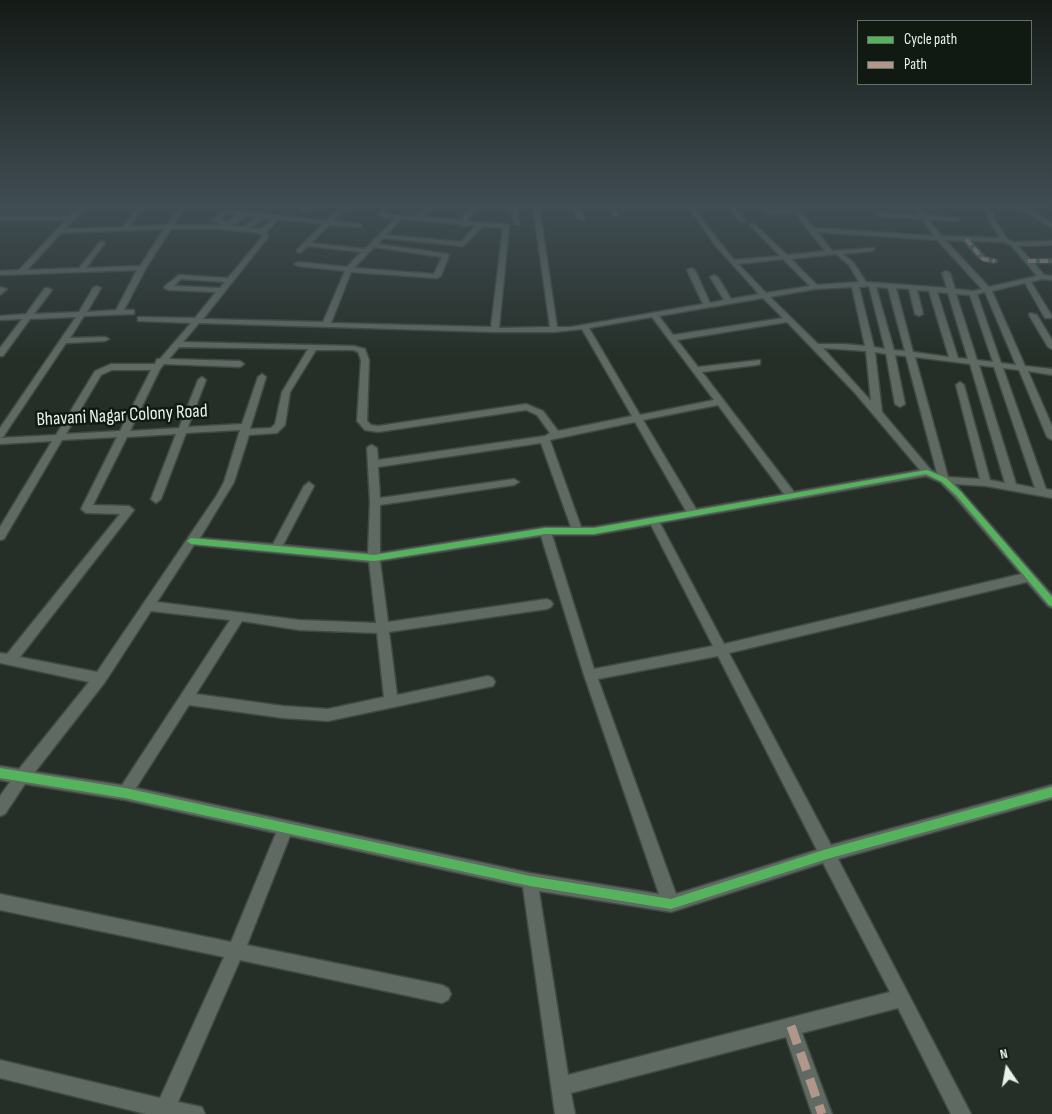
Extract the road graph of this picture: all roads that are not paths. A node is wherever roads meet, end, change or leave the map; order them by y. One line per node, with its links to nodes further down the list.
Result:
1 (35, 258): 25 (street)
2 (91, 258): 24 (street)
3 (149, 258): 21 (street)
4 (248, 258): 31 (street)
5 (360, 258): 22 (street)
6 (445, 258): 22 (street)
7 (503, 258): 61 (street)
8 (544, 258): 62 (street)
9 (730, 258): 19 (street)
10 (767, 258): 19 (street)
11 (785, 258): 36 (street)
12 (842, 258): 34 (street)
13 (957, 258): 43 (street)
14 (982, 258): 16 (street)
15 (1025, 258): 17 (street)
16 (994, 261)
17 (1028, 261): 18 (street); 29 (street)
18 (1052, 261)
19 (734, 262): 45 (street)
20 (298, 264): 22 (street)
21 (142, 268): 24 (street); 48 (street)
22 (349, 270): 59 (street)
23 (691, 270): 47 (street)
24 (80, 271): 25 (street)
25 (21, 272): 26 (street)
26 (0, 273)
27 (946, 273): 42 (street)
28 (714, 277): 46 (street)
29 (1042, 277): 30 (street); 32 (street)
30 (1052, 278)
31 (230, 280): 41 (street); 41 (street)
32 (1027, 281): 43 (street); 53 (street)
33 (855, 284): 34 (street); 36 (street); 70 (street)
34 (868, 284): 35 (street); 71 (street)
35 (891, 284): 37 (street); 72 (street)
36 (815, 287): 45 (street)
37 (912, 287): 39 (street); 52 (street)
38 (97, 288): 50 (street)
39 (932, 289): 42 (street); 74 (street)
40 (48, 290): 54 (street)
41 (222, 290): 58 (street)
42 (952, 291): 44 (street); 76 (street)
43 (988, 291): 44 (street); 80 (street)
44 (973, 293): 79 (street)
45 (764, 296): 46 (street); 57 (street)
46 (728, 301): 47 (street)
47 (707, 305): 51 (street)
48 (119, 312): 49 (street); 50 (street)
49 (131, 312)
50 (82, 314): 54 (street); 65 (street)
51 (653, 314): 60 (street); 63 (street)
52 (919, 314)
53 (1050, 316): 69 (street)
54 (28, 317): 55 (street); 73 (street)
55 (0, 318)
56 (141, 319): 58 (street)
57 (789, 319): 63 (street); 68 (street)
58 (196, 322): 59 (street); 66 (street)
59 (326, 325): 61 (street)
60 (584, 326): 62 (street); 89 (street)
61 (495, 330): 62 (street)
62 (554, 330)
63 (671, 338): 81 (street)
64 (105, 339): 65 (street)
65 (64, 341): 94 (street)
66 (176, 344): 67 (street); 77 (street)
67 (314, 346): 90 (street, Bhavani Nagar Colony Road); 93 (street)
68 (816, 346): 70 (street); 88 (street)
69 (1052, 347)
70 (870, 348): 71 (street); 88 (street)
71 (890, 351): 72 (street); 87 (street)
72 (910, 353): 74 (street); 102 (street)
73 (0, 354)
74 (954, 359): 76 (street)
75 (757, 362): 81 (street)
76 (974, 362): 79 (street); 106 (street)
77 (158, 364): 78 (street); 92 (street); 96 (street)
78 (240, 364)
79 (998, 364): 80 (street); 107 (street)
80 (1022, 368): 82 (street); 95 (street)
81 (696, 370): 86 (street)
82 (1052, 372)
83 (262, 377): 90 (street)
84 (202, 380): 91 (street)
85 (960, 386): 104 (street)
86 (720, 402): 89 (street); 108 (street)
87 (900, 404)
88 (877, 412): 101 (street)
89 (636, 418): 93 (street); 111 (street)
90 (245, 429): 91 (street, Bhavani Nagar Colony Road); 116 (street)
91 (184, 430): 92 (street, Bhavani Nagar Colony Road); 109 (street)
92 (122, 434): 96 (street, Bhavani Nagar Colony Road); 126 (street)
93 (556, 434): 97 (street)
94 (0, 435)
95 (1052, 437)
96 (58, 438): 98 (street, Bhavani Nagar Colony Road); 115 (street)
97 (545, 439): 100 (street); 113 (street)
98 (0, 441)
99 (372, 448): 100 (street)
100 (373, 464): 110 (street)
101 (927, 472): 102 (street); 108 (street)
102 (944, 480): 104 (street); 119 (street)
103 (514, 482): 110 (street)
104 (986, 483): 106 (street)
105 (309, 486): 117 (street)
106 (1012, 488): 107 (street)
107 (1047, 494)
108 (791, 495): 111 (street)
109 (156, 499)
110 (375, 502): 118 (street)
111 (693, 514): 112 (street)
112 (654, 522): 113 (street); 125 (street)
113 (577, 530): 114 (street)
114 (545, 531): 118 (street); 127 (street)
115 (0, 536)
116 (191, 541): 117 (street); 122 (street)
117 (276, 549): 118 (street)
118 (374, 558): 124 (street)
119 (1028, 577): 120 (street); 125 (street)
120 (1052, 603)
121 (547, 604): 124 (street)
122 (148, 606): 123 (street); 128 (street)
123 (240, 616): 124 (street); 130 (street)
124 (382, 628): 131 (street)
125 (721, 650): 127 (street); 138 (street)
126 (5, 659): 128 (street)
127 (590, 675): 141 (street)
128 (100, 678): 133 (street)
129 (488, 682): 131 (street)
130 (186, 699): 131 (street); 135 (street)
131 (391, 702)
132 (0, 773): 133 (street)
133 (21, 778): 135 (street); 136 (street)
134 (1052, 792): 138 (street)
135 (125, 793): 137 (street)
136 (0, 809)
137 (286, 828): 139 (street); 142 (street)
138 (827, 854): 141 (street); 144 (street)
139 (530, 881): 141 (street); 147 (street)
140 (0, 902): 142 (street)
141 (670, 904)
142 (236, 950): 143 (street); 148 (street)
143 (442, 994)
144 (902, 998): 145 (street); 152 (street)
145 (791, 1026): 147 (street); 151 (street)
146 (0, 1069): 148 (street)
147 (561, 1086): 150 (street)
148 (164, 1112): 149 (street)
149 (195, 1114)
150 (565, 1114)
151 (822, 1114)
152 (961, 1114)

